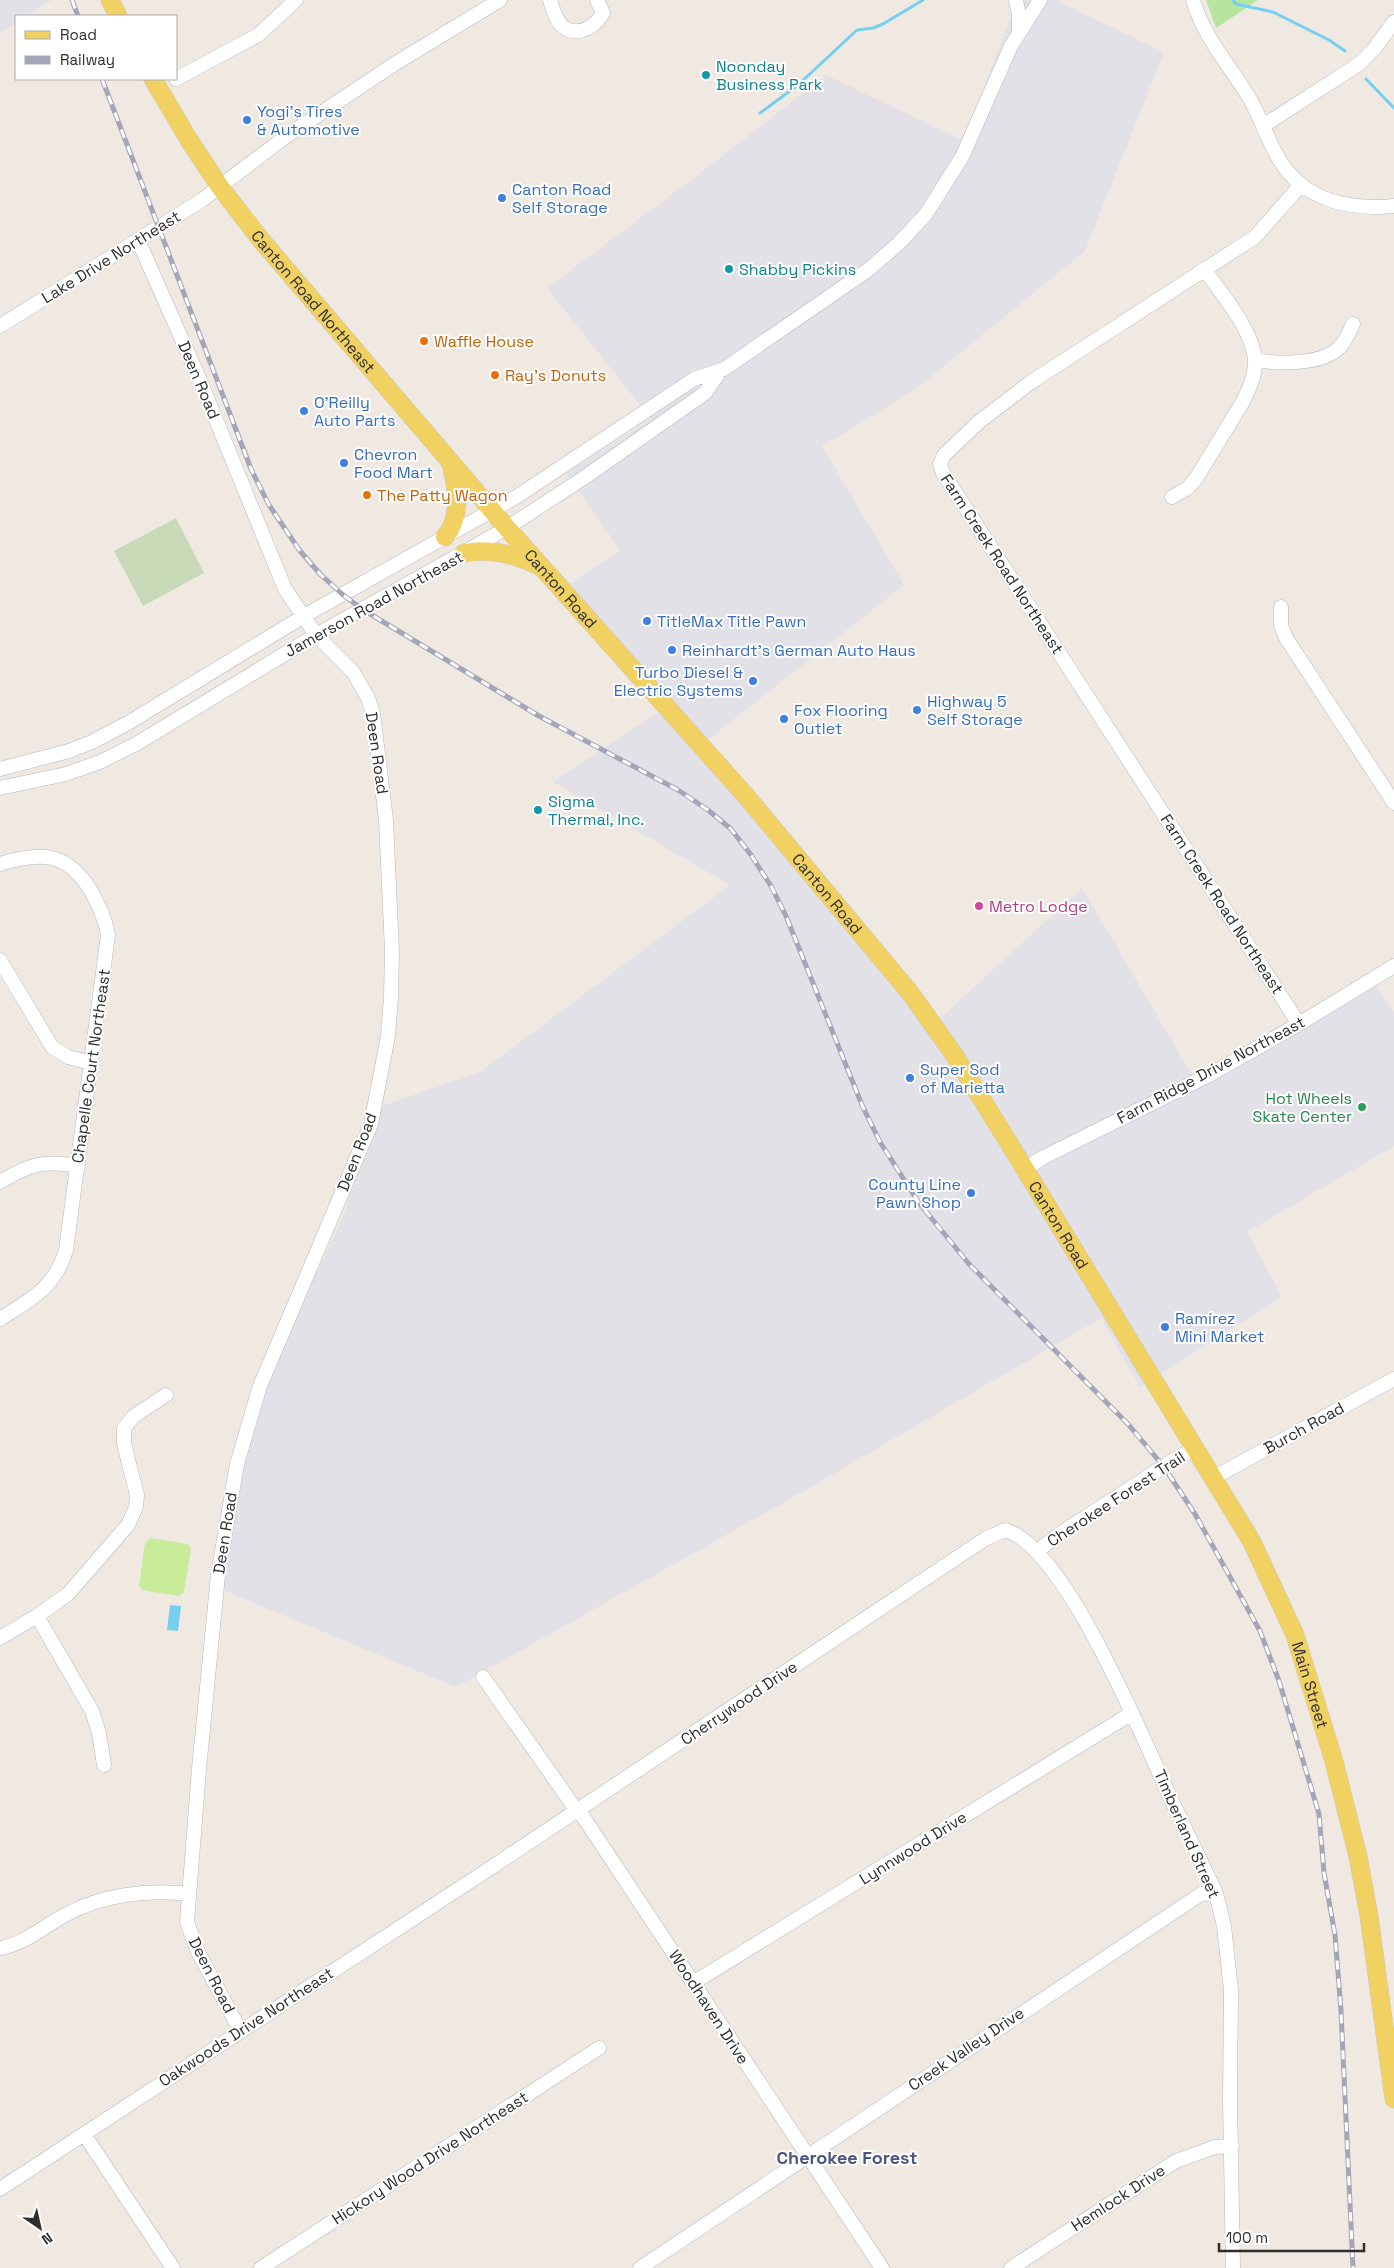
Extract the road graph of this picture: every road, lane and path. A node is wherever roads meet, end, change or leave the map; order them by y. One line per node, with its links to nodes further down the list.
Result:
1 (110, 0): 9 (main road)
2 (296, 0): 12 (street)
3 (500, 0): 17 (street, Lake Drive Northeast)
4 (550, 0): 5 (street)
5 (597, 0)
6 (1016, 0): 11 (street)
7 (1040, 0): 11 (street, Jamerson Road Northeast)
8 (1193, 0): 15 (street)
9 (118, 15)
10 (1394, 22): 15 (street)
11 (1019, 31): 24 (street, Jamerson Road Northeast)
12 (178, 78)
13 (171, 80): 14 (street)
14 (156, 83): 17 (main road, Canton Road Northeast)
15 (1263, 126): 16 (street)
16 (1300, 186): 18 (street); 20 (street, Farm Creek Road Northeast)
17 (220, 187): 19 (street, Lake Drive Northeast); 25 (main road, Canton Road Northeast)
18 (1394, 206)
19 (138, 240): 22 (street, Lake Drive Northeast); 33 (street, Deen Road)
20 (1204, 269): 23 (street); 41 (street, Farm Creek Road Northeast)
21 (1353, 324): 23 (street)
22 (0, 326)
23 (1255, 360): 26 (street)
24 (721, 370): 27 (street, Jamerson Road Northeast); 28 (street, Jamerson Road Northeast)
25 (450, 461): 27 (main road, Canton Road Northeast); 29 (main road)
26 (1172, 497)
27 (492, 510): 28 (main road, Canton Road); 29 (street, Jamerson Road Northeast)
28 (507, 528): 30 (street, Jamerson Road Northeast); 31 (main road, Canton Road)
29 (445, 537): 33 (street, Jamerson Road Northeast)
30 (464, 553): 31 (main road); 34 (street, Jamerson Road Northeast)
31 (543, 568): 44 (main road, Canton Road)
32 (1281, 607): 37 (street)
33 (304, 616): 34 (street, Deen Road); 35 (street, Jamerson Road Northeast)
34 (316, 635): 36 (street, Jamerson Road Northeast); 62 (street, Deen Road)
35 (0, 769)
36 (0, 788)
37 (1394, 803)
38 (0, 864): 42 (street, Chapelle Court Northeast)
39 (0, 960): 42 (street)
40 (1394, 966): 41 (street, Farm Ridge Drive Northeast)
41 (1300, 1024): 44 (street, Farm Ridge Drive Northeast)
42 (92, 1063): 43 (street, Chapelle Court Northeast)
43 (78, 1166): 45 (street); 47 (street, Chapelle Court Northeast)
44 (1025, 1169): 46 (main road, Canton Road)
45 (0, 1182)
46 (1113, 1313): 50 (main road, Main Street)
47 (0, 1319)
48 (1394, 1379): 51 (street, Burch Road)
49 (166, 1395): 54 (street)
50 (1196, 1449): 51 (main road, Main Street); 53 (street, Cherokee Forest Trail)
51 (1213, 1478): 67 (main road, Main Street)
52 (985, 1539): 53 (street, Timberland Street); 59 (street, Cherrywood Drive)
53 (1037, 1551): 57 (street, Timberland Street)
54 (37, 1616): 55 (street); 58 (street)
55 (0, 1638)
56 (482, 1677): 59 (street, Woodhaven Drive)
57 (1132, 1713): 61 (street, Timberland Street); 64 (street, Lynnwood Drive)
58 (104, 1765)
59 (577, 1811): 60 (street, Cherrywood Drive); 64 (street, Woodhaven Drive)
60 (492, 1867): 65 (street, Oakwoods Drive Northeast)
61 (1216, 1893): 69 (street, Timberland Street); 70 (street, Creek Valley Drive)
62 (188, 1894): 63 (street); 65 (street, Deen Road)
63 (0, 1948)
64 (694, 1983): 70 (street, Woodhaven Drive)
65 (240, 2030): 68 (street, Oakwoods Drive Northeast)
66 (598, 2048): 73 (street, Hickory Wood Drive Northeast)
67 (1394, 2099)
68 (84, 2134): 71 (street, Oakwoods Drive Northeast); 72 (street)
69 (1232, 2146): 76 (street, Hemlock Drive); 77 (street, Timberland Street)
70 (806, 2155): 74 (street, Creek Valley Drive); 75 (street, Woodhaven Drive)
71 (0, 2189)
72 (173, 2268)
73 (261, 2268)
74 (640, 2268)
75 (882, 2268)
76 (1011, 2268)
77 (1233, 2268)

